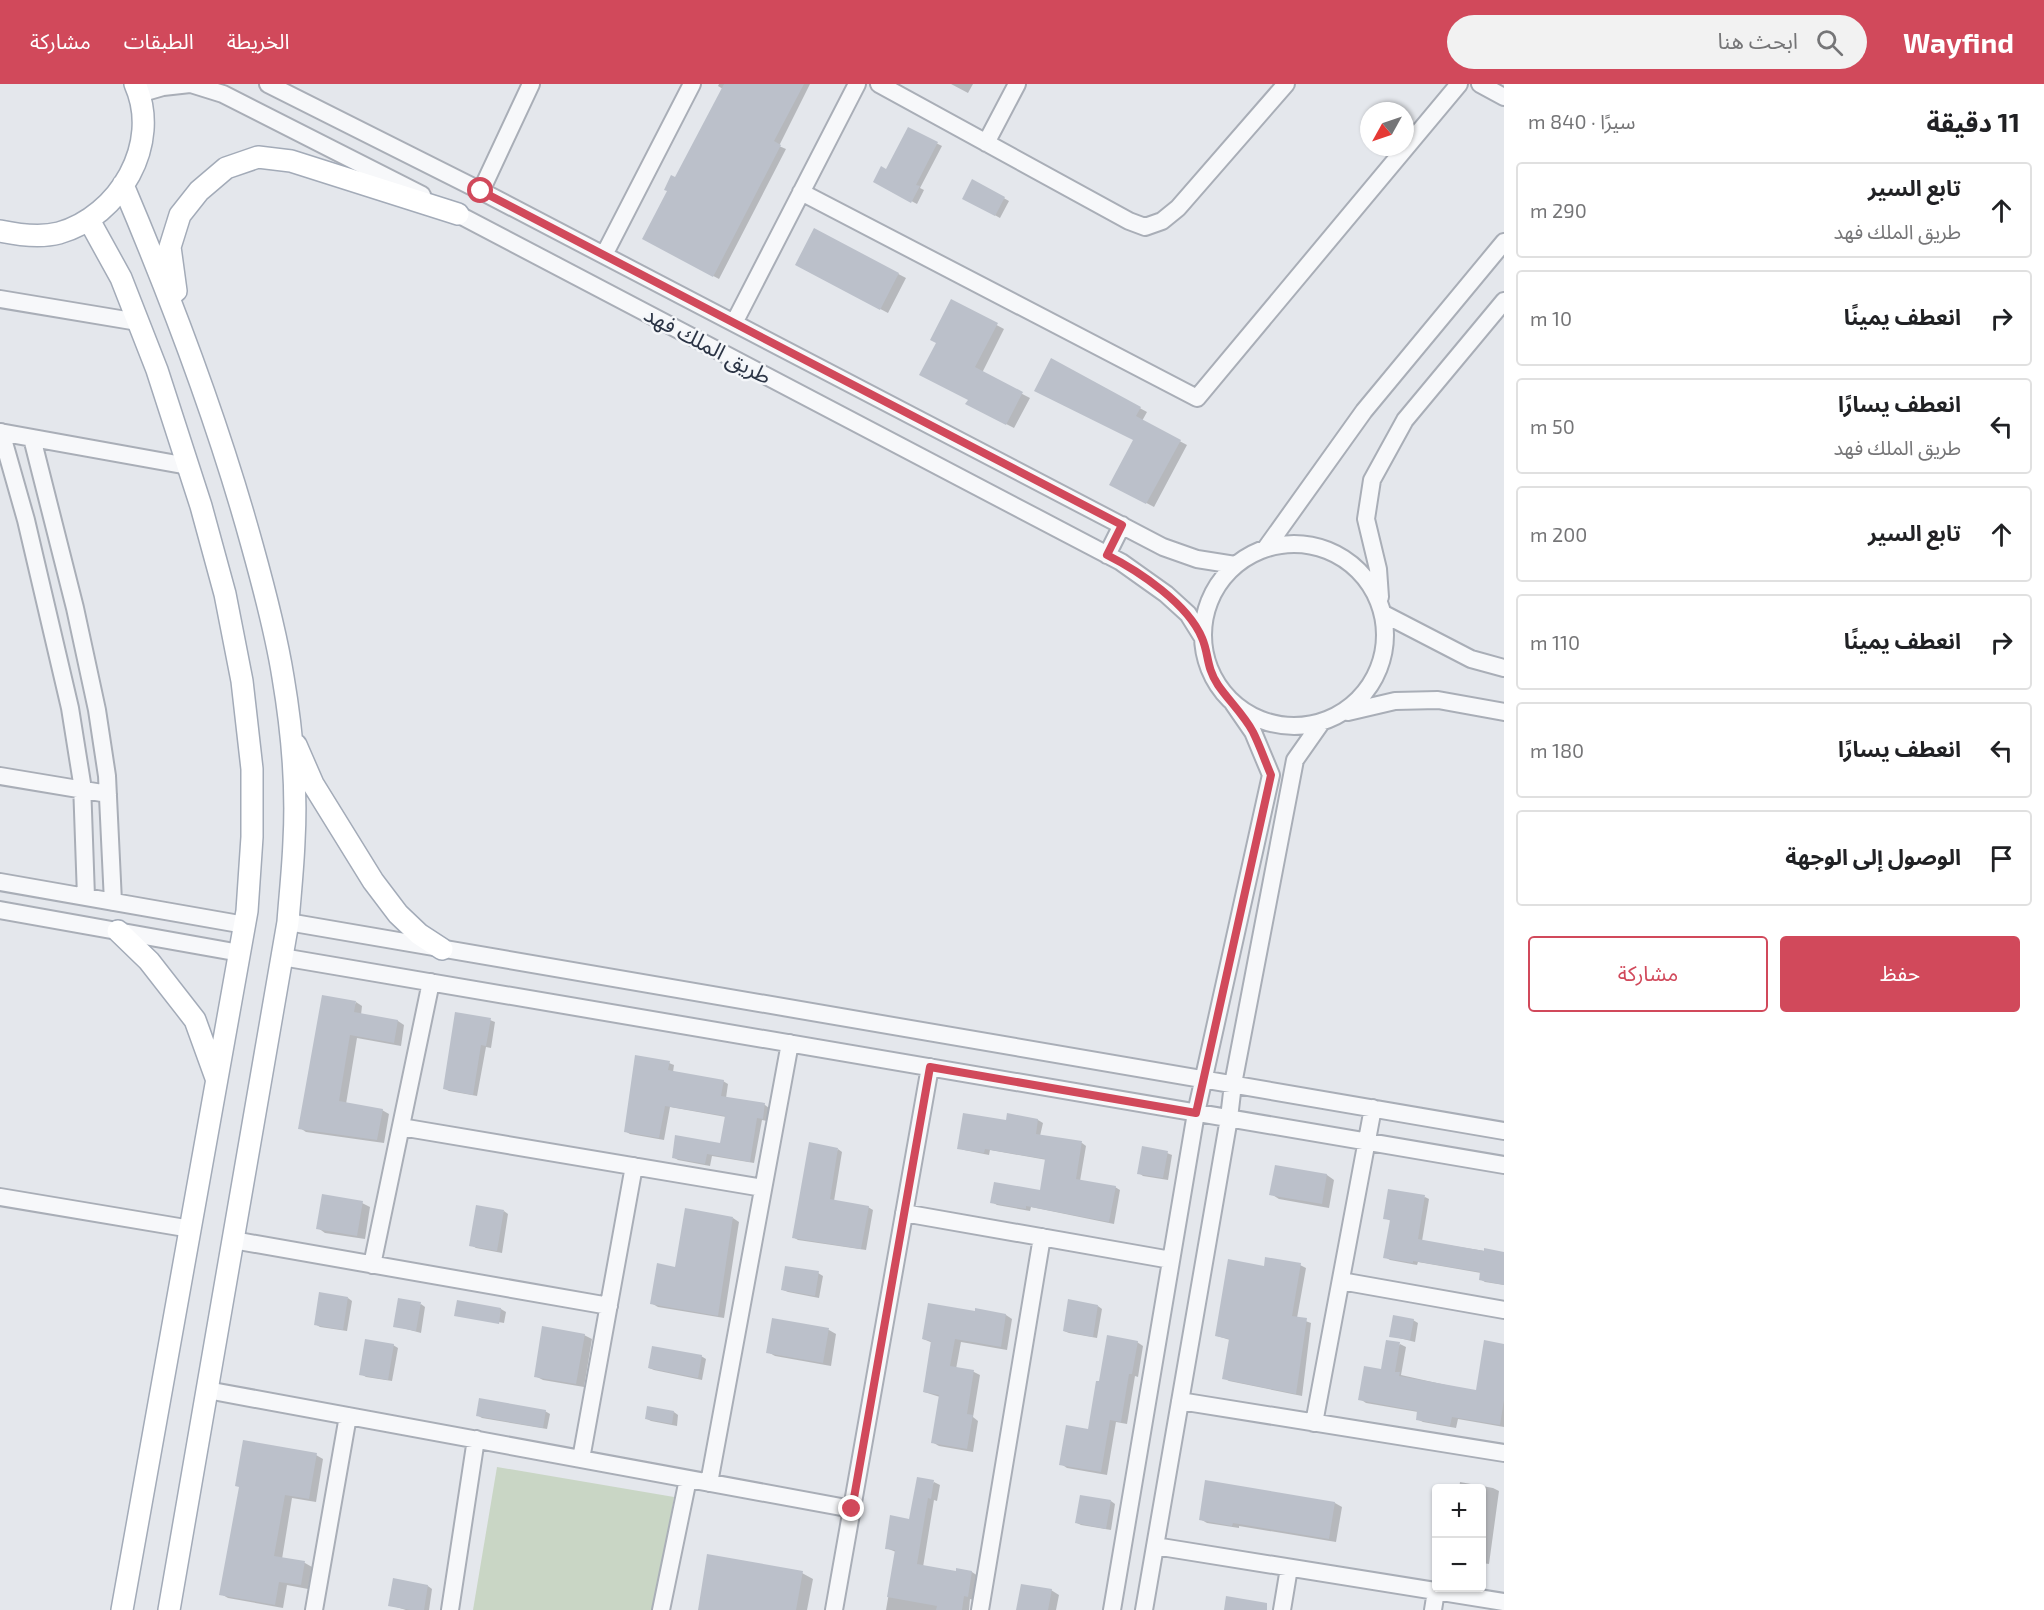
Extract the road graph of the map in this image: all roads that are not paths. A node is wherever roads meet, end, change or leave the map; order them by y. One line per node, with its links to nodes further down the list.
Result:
1 (191, 84): 11 (street, طريق الملك فهد); 17 (street, طريق الملك فهد)
2 (268, 84): 15 (street, طريق الملك فهد)
3 (531, 84): 15 (street)
4 (692, 84): 21 (street)
5 (857, 84): 16 (street)
6 (879, 84): 13 (street)
7 (1017, 84): 13 (street)
8 (1286, 84): 13 (street)
9 (1459, 84): 16 (street)
10 (1480, 84): 12 (street)
11 (137, 89): 14 (main road)
12 (1504, 97)
13 (986, 142)
14 (123, 185): 18 (main road); 26 (main road)
15 (481, 191): 21 (street, طريق الملك فهد)
16 (801, 192): 25 (street)
17 (458, 213): 26 (main road); 32 (street, طريق الملك فهد)
18 (88, 220): 19 (main road); 24 (main road)
19 (0, 231)
20 (1504, 242): 31 (street)
21 (604, 255): 25 (street, طريق الملك فهد)
22 (0, 298): 24 (street)
23 (1504, 301): 34 (street)
24 (138, 322): 29 (main road)
25 (734, 322): 30 (street, طريق الملك فهد)
26 (180, 324): 41 (main road)
27 (1, 432): 28 (street); 43 (street)
28 (32, 438): 29 (street); 44 (street)
29 (188, 466): 50 (main road)
30 (1122, 525): 32 (street); 33 (street, طريق الملك فهد)
31 (1266, 548): 33 (street); 34 (street)
32 (1107, 555): 35 (street, طريق الملك فهد)
33 (1234, 565): 35 (street)
34 (1382, 608): 36 (street); 39 (street)
35 (1203, 638): 37 (street)
36 (1504, 668)
37 (1233, 703): 40 (street); 58 (street)
38 (1504, 711): 39 (street)
39 (1344, 712): 40 (street)
40 (1321, 723): 60 (street)
41 (289, 728): 49 (main road); 52 (main road)
42 (0, 776): 43 (street)
43 (83, 790): 44 (street); 46 (street)
44 (108, 794): 47 (street)
45 (0, 882): 46 (street)
46 (86, 897): 47 (street)
47 (113, 902): 50 (street)
48 (0, 910): 51 (street)
49 (288, 922): 52 (street); 54 (main road)
50 (245, 925): 53 (main road)
51 (118, 932): 53 (street); 59 (main road)
52 (442, 949): 58 (street)
53 (240, 953): 59 (main road)
54 (282, 957): 55 (street); 74 (main road)
55 (431, 982): 56 (street); 64 (street)
56 (790, 1043): 57 (street); 69 (street)
57 (930, 1067): 62 (street); 71 (street)
58 (1203, 1079): 60 (street); 62 (street)
59 (217, 1081): 72 (main road)
60 (1233, 1084): 61 (street); 63 (street)
61 (1373, 1108): 65 (street); 66 (street)
62 (1196, 1113): 63 (street); 75 (street)
63 (1229, 1118): 66 (street); 81 (street)
64 (401, 1127): 68 (street); 76 (street)
65 (1504, 1131)
66 (1366, 1142): 67 (street); 77 (street)
67 (1504, 1165)
68 (634, 1166): 69 (street); 78 (street)
69 (763, 1188): 88 (street)
70 (0, 1197): 72 (street)
71 (904, 1213): 73 (street); 89 (street)
72 (190, 1229): 96 (main road)
73 (1042, 1237): 75 (street); 102 (street)
74 (233, 1240): 76 (street); 80 (main road)
75 (1171, 1260): 103 (street)
76 (372, 1265): 78 (street)
77 (1341, 1281): 79 (street); 83 (street)
78 (609, 1306): 86 (street)
79 (1504, 1310)
80 (207, 1389): 82 (street); 97 (main road)
81 (1180, 1401): 83 (street); 90 (street)
82 (348, 1416): 84 (street); 98 (street)
83 (1314, 1423): 85 (street)
84 (476, 1439): 86 (street); 99 (street)
85 (1504, 1453)
86 (581, 1459): 87 (street)
87 (688, 1479): 88 (street); 100 (street)
88 (709, 1482): 89 (street)
89 (852, 1509): 101 (street)
90 (1155, 1546): 91 (street); 104 (street)
91 (1289, 1568): 92 (street); 105 (street)
92 (1432, 1590)
93 (1436, 1592): 106 (street)
94 (1442, 1592): 95 (street)
95 (1504, 1602)
96 (122, 1610)
97 (169, 1610)
98 (314, 1610)
99 (450, 1610)
100 (661, 1610)
101 (834, 1610)
102 (980, 1610)
103 (1112, 1610)
104 (1144, 1610)
105 (1282, 1610)
106 (1432, 1610)

